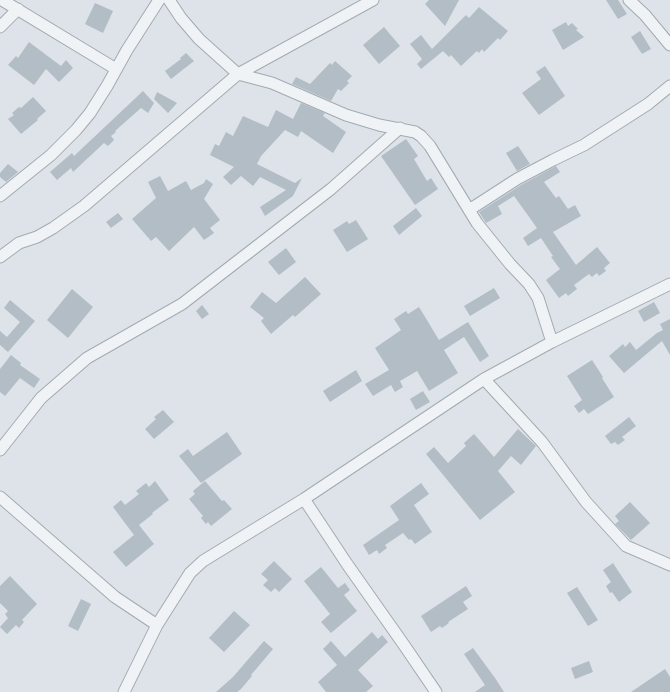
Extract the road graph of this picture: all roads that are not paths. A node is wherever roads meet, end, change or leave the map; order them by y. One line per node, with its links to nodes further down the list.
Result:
1 (2, 0): 6 (street)
2 (159, 0): 9 (street)
3 (169, 0): 10 (street)
4 (373, 0): 10 (street)
5 (629, 0): 8 (street)
6 (18, 9): 7 (street); 9 (street)
7 (0, 27)
8 (670, 45)
9 (116, 70): 13 (street)
10 (238, 74): 12 (street); 15 (street)
11 (670, 86): 14 (street)
12 (400, 128): 14 (street); 19 (street)
13 (2, 193)
14 (469, 210): 17 (street)
15 (0, 257)
16 (670, 284): 17 (street)
17 (552, 342): 18 (street)
18 (484, 379): 21 (street); 22 (street)
19 (0, 450)
20 (0, 497): 23 (street)
21 (304, 499): 23 (street); 25 (street)
22 (670, 565)
23 (157, 625): 24 (street)
24 (124, 692)
25 (436, 692)

